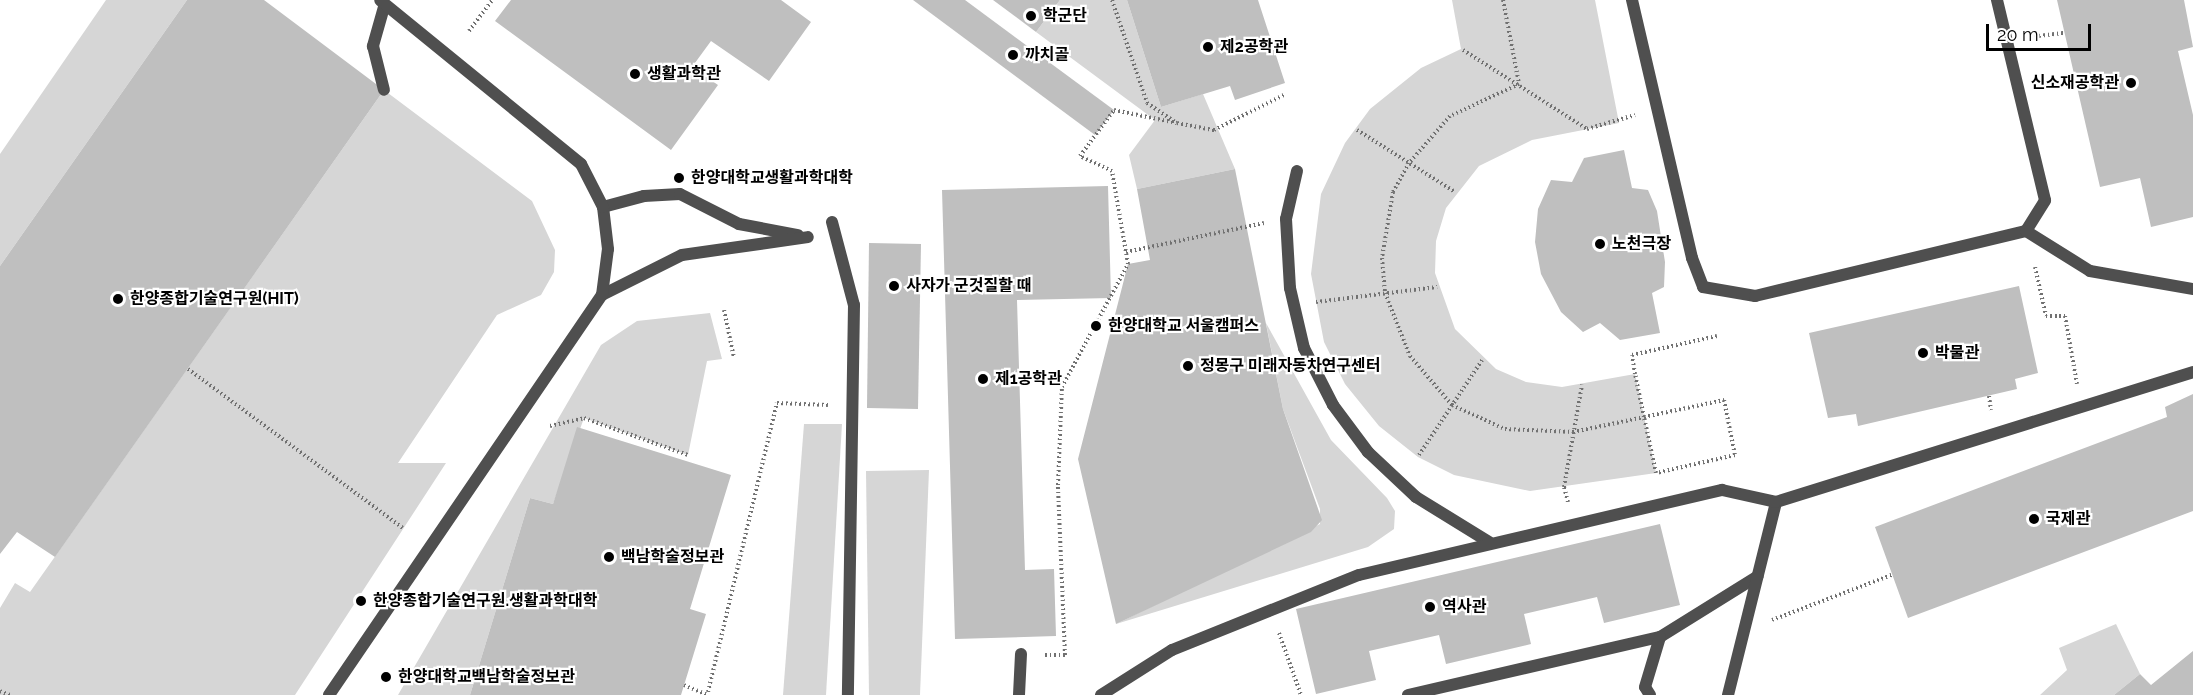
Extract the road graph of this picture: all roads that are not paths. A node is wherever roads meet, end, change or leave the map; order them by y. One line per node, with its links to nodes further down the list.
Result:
1 (1632, 0): 8 (street)
2 (1997, 0): 8 (street)
3 (382, 3): 4 (street); 6 (street)
4 (384, 90)
5 (1297, 171): 13 (street)
6 (603, 207): 10 (street); 10 (street)
7 (832, 222): 18 (street)
8 (2026, 231): 9 (street)
9 (2193, 289)
10 (602, 295): 17 (street)
11 (2193, 372): 12 (street)
12 (1776, 502): 13 (street); 14 (street)
13 (1489, 542): 20 (street)
14 (1758, 576): 15 (street); 23 (street)
15 (1660, 637): 21 (street); 22 (street)
16 (1021, 654): 19 (street)
17 (328, 695)
18 (848, 695)
19 (1019, 695)
20 (1101, 695)
21 (1408, 695)
22 (1650, 695)
23 (1728, 695)

